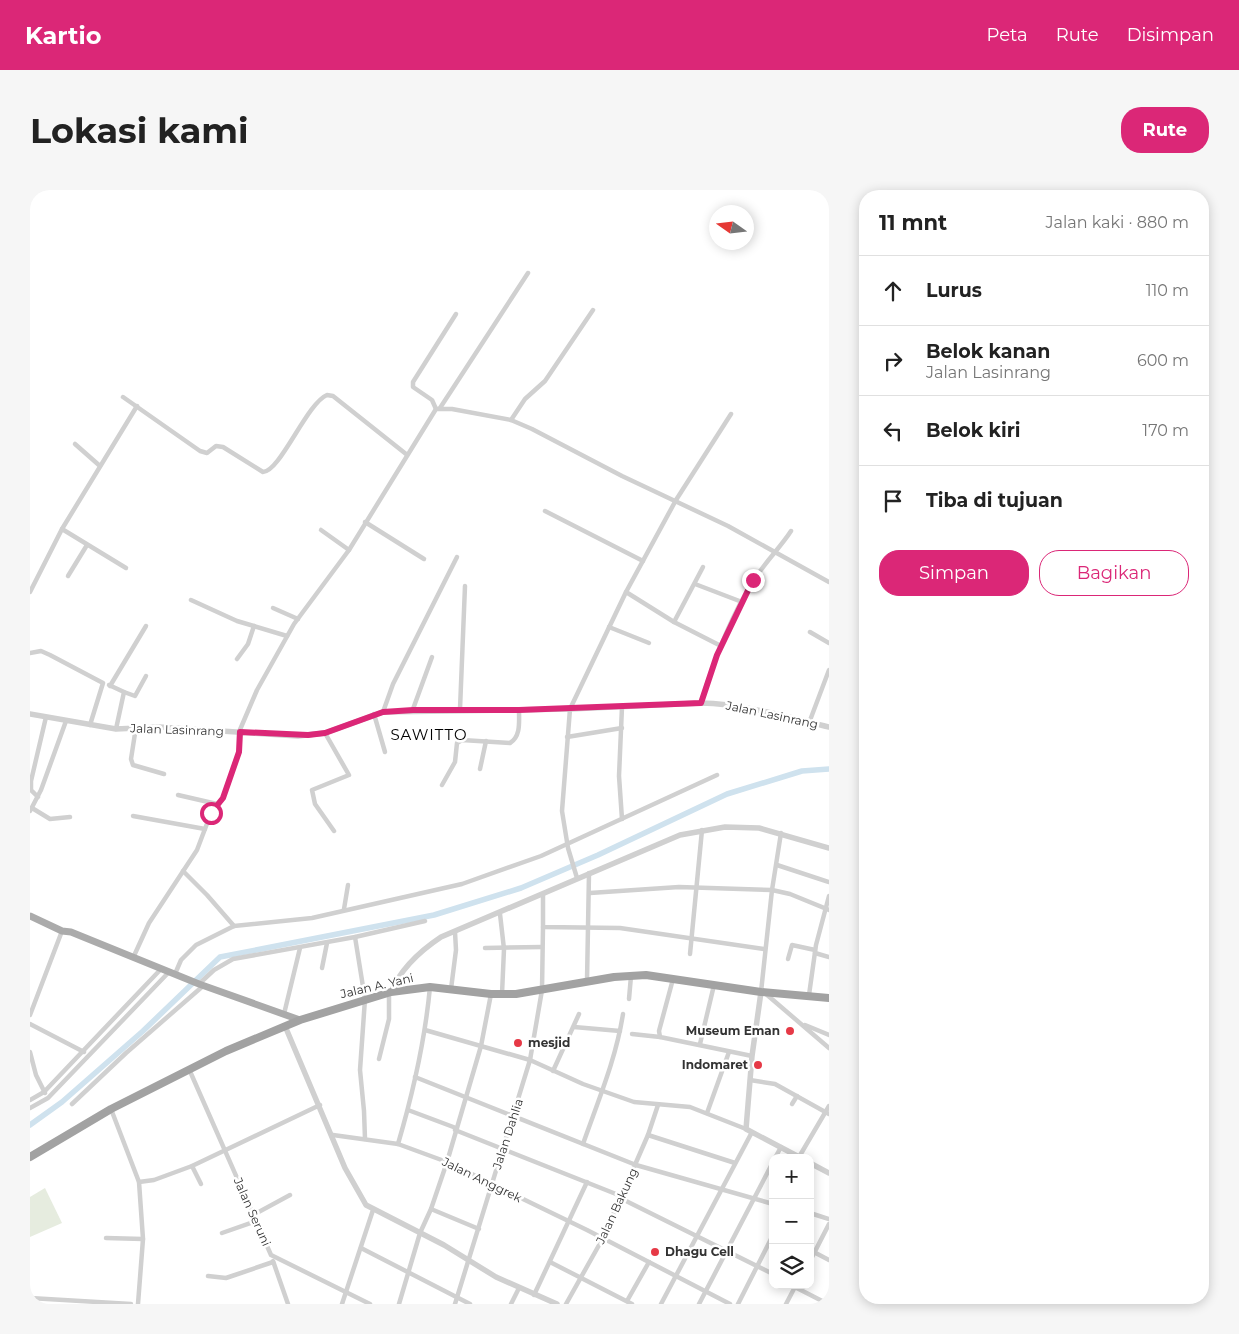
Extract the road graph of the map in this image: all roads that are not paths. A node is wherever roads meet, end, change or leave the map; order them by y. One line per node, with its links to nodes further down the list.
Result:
1 (528, 272): 6 (street)
2 (593, 310): 8 (street)
3 (456, 314): 6 (street)
4 (123, 396): 5 (street)
5 (137, 406): 10 (street); 11 (street)
6 (438, 408): 8 (street); 10 (street)
7 (731, 414): 12 (street)
8 (511, 420): 12 (street)
9 (74, 444): 11 (street)
10 (406, 454): 14 (street)
11 (100, 466): 15 (street)
12 (676, 500): 20 (street); 23 (street)
13 (545, 511): 23 (street)
14 (365, 522): 19 (street); 22 (street)
15 (62, 529): 18 (street); 30 (street)
16 (320, 530): 19 (street)
17 (791, 531): 20 (street)
18 (87, 545): 25 (street); 26 (street)
19 (349, 550): 35 (street)
20 (774, 552): 27 (street); 33 (street)
21 (457, 557): 59 (street)
22 (424, 559)
23 (643, 562): 31 (street)
24 (703, 567): 28 (street)
25 (126, 568)
26 (68, 576)
27 (829, 582)
28 (695, 584): 33 (street); 36 (street)
29 (466, 586): 55 (street)
30 (30, 592)
31 (626, 592): 36 (street); 39 (street)
32 (191, 600): 38 (street)
33 (742, 602): 44 (street)
34 (272, 608): 35 (street)
35 (298, 619): 41 (street)
36 (674, 622): 44 (street)
37 (146, 626): 51 (street)
38 (254, 626): 41 (street); 47 (street)
39 (609, 627): 43 (street); 56 (street)
40 (810, 632): 42 (street)
41 (287, 636): 70 (street)
42 (829, 643)
43 (648, 644)
44 (721, 646): 53 (street)
45 (30, 653): 50 (street)
46 (432, 657): 57 (street)
47 (237, 658)
48 (829, 670): 64 (street)
49 (146, 676): 52 (street)
50 (103, 683): 51 (street); 65 (street)
51 (110, 686): 52 (street)
52 (124, 692): 69 (street)
53 (701, 703): 54 (street, Jalan Lasinrang); 64 (street, Jalan Lasinrang)
54 (622, 707): 56 (street, Jalan Lasinrang); 68 (street)
55 (460, 709): 57 (street, Jalan Lasinrang); 58 (street, Jalan Lasinrang)
56 (570, 709): 58 (street, Jalan Lasinrang); 72 (street)
57 (413, 710): 59 (street, Jalan Lasinrang)
58 (519, 710): 73 (street)
59 (383, 712): 61 (street, Jalan Lasinrang)
60 (30, 714): 62 (street, Jalan Lasinrang)
61 (374, 714): 71 (street, Jalan Lasinrang); 74 (street)
62 (46, 717): 63 (street, Jalan Lasinrang); 80 (street)
63 (66, 721): 65 (street, Jalan Lasinrang); 80 (street)
64 (809, 723): 67 (street, Jalan Lasinrang)
65 (90, 725): 69 (street, Jalan Lasinrang)
66 (136, 727): 69 (street, Jalan Lasinrang); 70 (street, Jalan Lasinrang); 76 (street)
67 (829, 727)
68 (622, 728): 72 (street); 85 (street)
69 (116, 729)
70 (240, 732): 71 (street, Jalan Lasinrang); 81 (street)
71 (325, 733): 88 (street)
72 (567, 737): 90 (street)
73 (486, 741): 75 (street); 78 (street)
74 (385, 752)
75 (480, 769)
76 (164, 774)
77 (717, 775): 85 (street)
78 (442, 785)
79 (178, 795): 81 (street)
80 (38, 797): 82 (street)
81 (217, 804): 86 (street)
82 (31, 810): 84 (street)
83 (133, 816): 86 (street)
84 (70, 817)
85 (622, 819): 90 (street)
86 (205, 829): 93 (street)
87 (702, 830): 89 (street); 94 (street); 98 (street)
88 (334, 831)
89 (781, 833): 91 (street); 92 (street)
90 (567, 846): 95 (street); 103 (street)
91 (829, 848)
92 (777, 865): 96 (street); 99 (street)
93 (183, 871): 108 (street); 124 (street)
94 (589, 872): 95 (street); 100 (street)
95 (577, 876): 101 (street)
96 (829, 882)
97 (348, 885): 103 (street)
98 (698, 887): 99 (street); 100 (street); 114 (street)
99 (772, 890): 104 (street); 120 (street)
100 (590, 893): 110 (street)
101 (542, 894): 105 (street); 109 (street, Jalan Dahlia)
102 (829, 896): 104 (street)
103 (344, 909): 108 (street)
104 (827, 909): 121 (street)
105 (500, 914): 112 (street); 119 (street)
106 (30, 916): 111 (main road)
107 (425, 921): 113 (street)
108 (234, 926): 128 (street)
109 (544, 927): 110 (street); 116 (street, Jalan Dahlia)
110 (587, 927): 114 (street); 131 (street)
111 (62, 931): 124 (main road); 148 (street)
112 (454, 932): 135 (street); 137 (street)
113 (355, 937): 115 (street); 143 (street)
114 (691, 939): 120 (street); 122 (street)
115 (327, 942): 117 (street); 126 (street)
116 (542, 947): 119 (street); 136 (street, Jalan Dahlia)
117 (300, 948): 133 (street); 145 (street)
118 (485, 948): 119 (street)
119 (504, 949): 140 (street)
120 (764, 949): 138 (street)
121 (815, 951): 123 (street); 125 (street); 141 (street)
122 (690, 954)
123 (829, 957)
124 (133, 958): 127 (main road)
125 (788, 960)
126 (322, 968)
127 (161, 969): 128 (main road); 163 (street)
128 (175, 974): 133 (main road); 176 (street)
129 (631, 976): 130 (highway, Jalan A. Yani); 131 (highway, Jalan A. Yani); 144 (street)
130 (673, 979): 132 (highway, Jalan A. Yani); 158 (street)
131 (587, 981): 136 (highway, Jalan A. Yani)
132 (715, 984): 138 (highway, Jalan A. Yani); 159 (street)
133 (200, 985): 145 (main road); 178 (street)
134 (430, 987): 135 (highway, Jalan A. Yani); 137 (highway, Jalan A. Yani); 154 (street)
135 (451, 989): 139 (highway, Jalan A. Yani)
136 (542, 990): 140 (highway, Jalan A. Yani); 167 (street, Jalan Dahlia)
137 (390, 992): 143 (highway, Jalan A. Yani); 166 (street)
138 (763, 992): 141 (highway, Jalan A. Yani); 150 (street); 165 (street)
139 (491, 994): 140 (highway, Jalan A. Yani); 160 (street)
140 (502, 995)
141 (809, 995): 142 (highway, Jalan A. Yani)
142 (829, 998)
143 (365, 999): 149 (highway, Jalan A. Yani); 194 (street)
144 (630, 999)
145 (284, 1014): 149 (main road)
146 (579, 1014): 153 (street)
147 (623, 1014): 155 (street)
148 (30, 1015)
149 (300, 1020): 152 (highway, Jalan A. Yani)
150 (801, 1023): 157 (street); 161 (street)
151 (30, 1024): 163 (street)
152 (284, 1026): 168 (highway, Jalan A. Yani); 180 (street)
153 (574, 1027): 155 (street); 169 (street)
154 (425, 1030): 160 (street); 170 (street)
155 (620, 1031): 172 (street)
156 (632, 1034): 158 (street)
157 (829, 1035)
158 (660, 1038): 159 (street)
159 (700, 1044): 164 (street)
160 (481, 1046): 167 (street); 175 (street)
161 (829, 1048)
162 (30, 1052): 173 (street)
163 (84, 1052): 173 (street)
164 (729, 1052): 165 (street); 186 (street)
165 (752, 1056): 171 (street)
166 (379, 1059)
167 (530, 1060): 169 (street); 188 (street, Jalan Dahlia)
168 (189, 1068): 184 (highway, Jalan A. Yani); 199 (street, Jalan Seruni)
169 (554, 1071): 172 (street)
170 (415, 1077): 175 (street); 185 (street)
171 (750, 1080): 174 (street); 190 (street)
172 (603, 1091): 181 (street); 196 (street)
173 (44, 1092): 176 (street); 177 (street)
174 (797, 1096): 179 (street); 187 (street)
175 (465, 1097): 188 (street); 189 (street)
176 (48, 1098): 183 (street)
177 (30, 1100)
178 (72, 1104)
179 (792, 1104)
180 (320, 1105): 192 (street); 199 (street)
181 (658, 1105): 186 (street); 193 (street, Jalan Bakung)
182 (829, 1106): 187 (street)
183 (30, 1108)
184 (111, 1109): 203 (highway, Jalan A. Yani); 211 (street)
185 (408, 1110): 189 (street); 195 (street)
186 (707, 1113): 190 (street)
187 (827, 1113): 202 (street)
188 (513, 1117): 196 (street); 197 (street, Jalan Dahlia)
189 (455, 1129): 197 (street); 204 (street)
190 (746, 1129): 191 (street)
191 (752, 1132): 198 (street); 205 (street)
192 (333, 1135): 194 (street, Jalan Anggrek); 221 (street)
193 (648, 1135): 205 (street); 206 (street, Jalan Bakung)
194 (365, 1139): 195 (street, Jalan Anggrek)
195 (398, 1144): 204 (street, Jalan Anggrek)
196 (583, 1144): 206 (street)
197 (503, 1148): 212 (street); 213 (street, Jalan Dahlia)
198 (781, 1148): 200 (street); 201 (street)
199 (224, 1149): 208 (street); 223 (street, Jalan Seruni)
200 (777, 1154)
201 (794, 1154)
202 (802, 1154)
203 (30, 1157)
204 (446, 1162): 213 (street, Jalan Anggrek); 220 (street)
205 (735, 1163): 215 (street)
206 (636, 1165): 215 (street); 217 (street, Jalan Bakung)
207 (814, 1165): 210 (street)
208 (192, 1166): 211 (street); 214 (street)
209 (769, 1169): 218 (street)
210 (829, 1173)
211 (139, 1182): 234 (street)
212 (587, 1182): 217 (street); 226 (street)
213 (492, 1183): 226 (street, Jalan Anggrek); 228 (street, Jalan Dahlia)
214 (201, 1184)
215 (722, 1189): 218 (street); 231 (street)
216 (290, 1195): 223 (street)
217 (620, 1197): 231 (street); 233 (street, Jalan Bakung)
218 (753, 1198): 219 (street); 238 (street)
219 (769, 1203)
220 (431, 1209): 228 (street); 230 (street)
221 (373, 1210): 230 (street); 236 (street)
222 (814, 1214): 224 (street)
223 (253, 1215): 225 (street, Jalan Seruni)
224 (829, 1219)
225 (256, 1221): 229 (street); 240 (street, Jalan Seruni)
226 (569, 1222): 233 (street, Jalan Anggrek); 244 (street)
227 (829, 1224): 237 (street)
228 (479, 1229): 241 (street, Jalan Dahlia)
229 (222, 1233)
230 (420, 1233): 241 (street); 247 (street)
231 (697, 1236): 238 (street); 250 (street)
232 (106, 1238): 234 (street)
233 (603, 1238): 245 (street, Jalan Anggrek); 251 (street, Jalan Bakung)
234 (143, 1240): 264 (street)
235 (769, 1243): 246 (street)
236 (361, 1248): 247 (street); 256 (street)
237 (814, 1249)
238 (727, 1251): 246 (street); 255 (street)
239 (814, 1252): 242 (street)
240 (271, 1255): 243 (street); 256 (street, Jalan Seruni)
241 (468, 1260): 252 (street); 259 (street, Jalan Dahlia)
242 (829, 1260)
243 (273, 1262): 249 (street); 265 (street)
244 (550, 1262): 251 (street); 257 (street)
245 (649, 1262): 250 (street, Jalan Anggrek); 260 (street)
246 (758, 1266): 248 (street); 278 (street)
247 (410, 1272): 259 (street); 268 (street)
248 (769, 1272)
249 (208, 1276)
250 (676, 1276): 255 (street, Jalan Anggrek); 275 (street)
251 (582, 1278): 260 (street); 273 (street, Jalan Bakung)
252 (519, 1288): 257 (street); 271 (street)
253 (793, 1289): 279 (street)
254 (800, 1289): 280 (street)
255 (706, 1292): 276 (street); 277 (street, Jalan Anggrek)
256 (346, 1293): 266 (street); 267 (street, Jalan Seruni)
257 (534, 1295): 272 (street)
258 (30, 1298): 261 (street)
259 (457, 1298): 269 (street, Jalan Dahlia); 270 (street)
260 (626, 1301): 274 (street)
261 (58, 1302): 262 (street)
262 (106, 1303): 263 (street)
263 (131, 1304)
264 (138, 1304)
265 (288, 1304)
266 (342, 1304)
267 (370, 1304)
268 (399, 1304)
269 (455, 1304)
270 (470, 1304)
271 (511, 1304)
272 (556, 1304)
273 (566, 1304)
274 (632, 1304)
275 (661, 1304)
276 (699, 1304)
277 (730, 1304)
278 (738, 1304)
279 (786, 1304)
280 (828, 1304)

